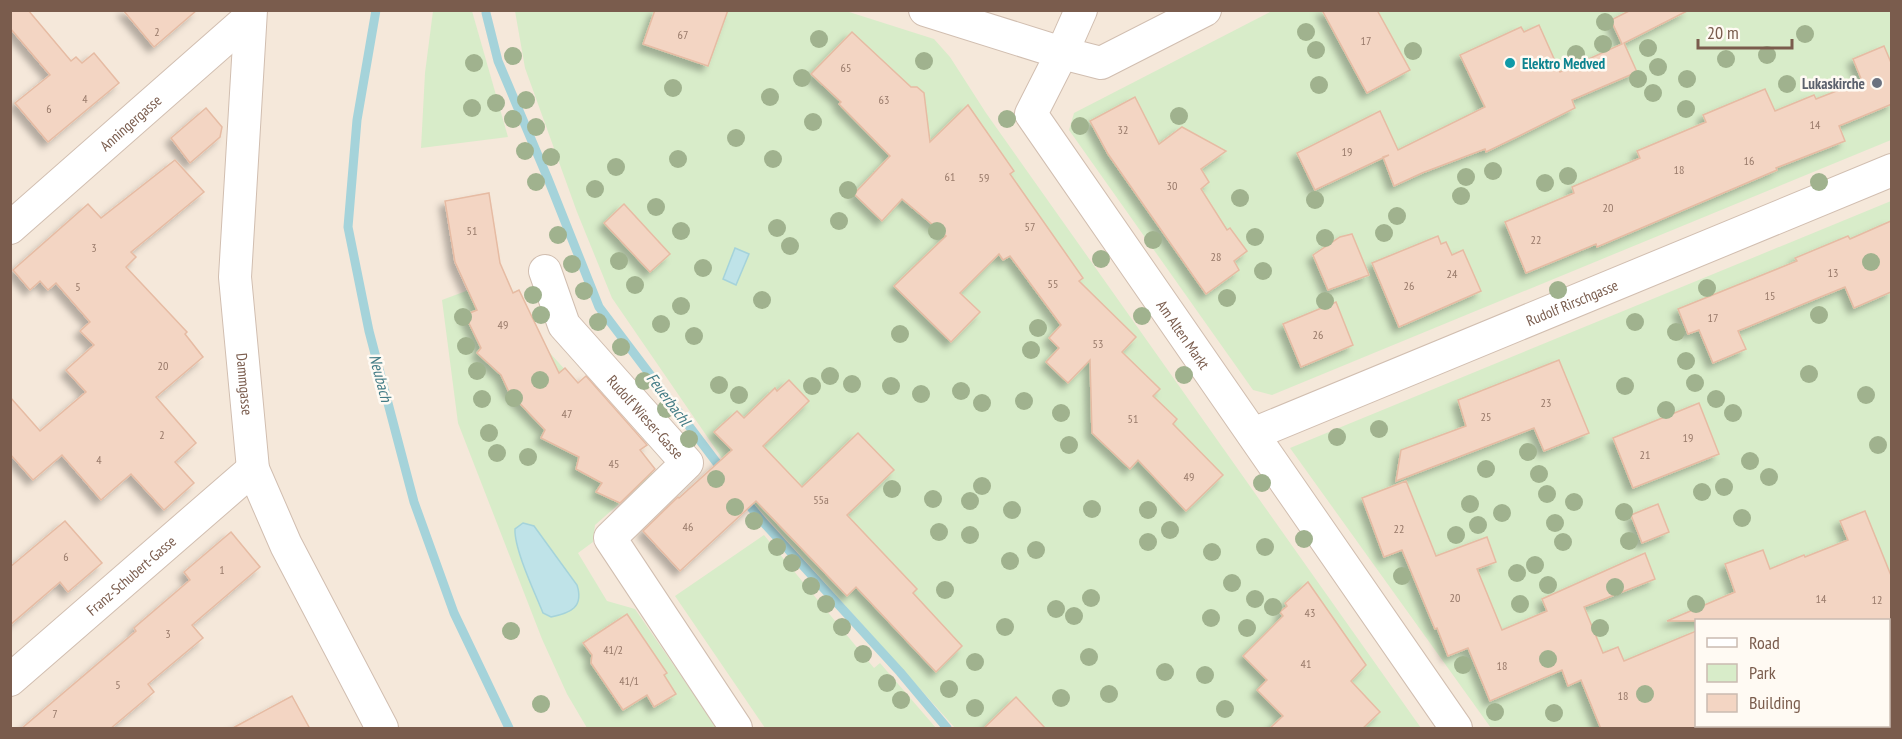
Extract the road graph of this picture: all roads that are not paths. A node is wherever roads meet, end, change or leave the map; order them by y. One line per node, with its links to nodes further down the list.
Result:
1 (925, 10): 5 (street)
2 (1081, 10): 5 (street)
3 (1205, 10): 5 (street)
4 (250, 14): 7 (street, Anningergasse); 10 (street, Dammgasse)
5 (1062, 53): 9 (street, Am Alten Markt)
6 (1892, 170): 9 (street, Rudolf Rirschgasse)
7 (10, 228)
8 (545, 271): 13 (street, Rudolf Wieser-Gasse)
9 (1254, 434): 14 (street, Am Alten Markt)
10 (253, 469): 11 (street, Franz-Schubert-Gasse); 12 (street, Dammgasse)
11 (10, 680)
12 (382, 729)
13 (736, 729)
14 (1456, 729)

